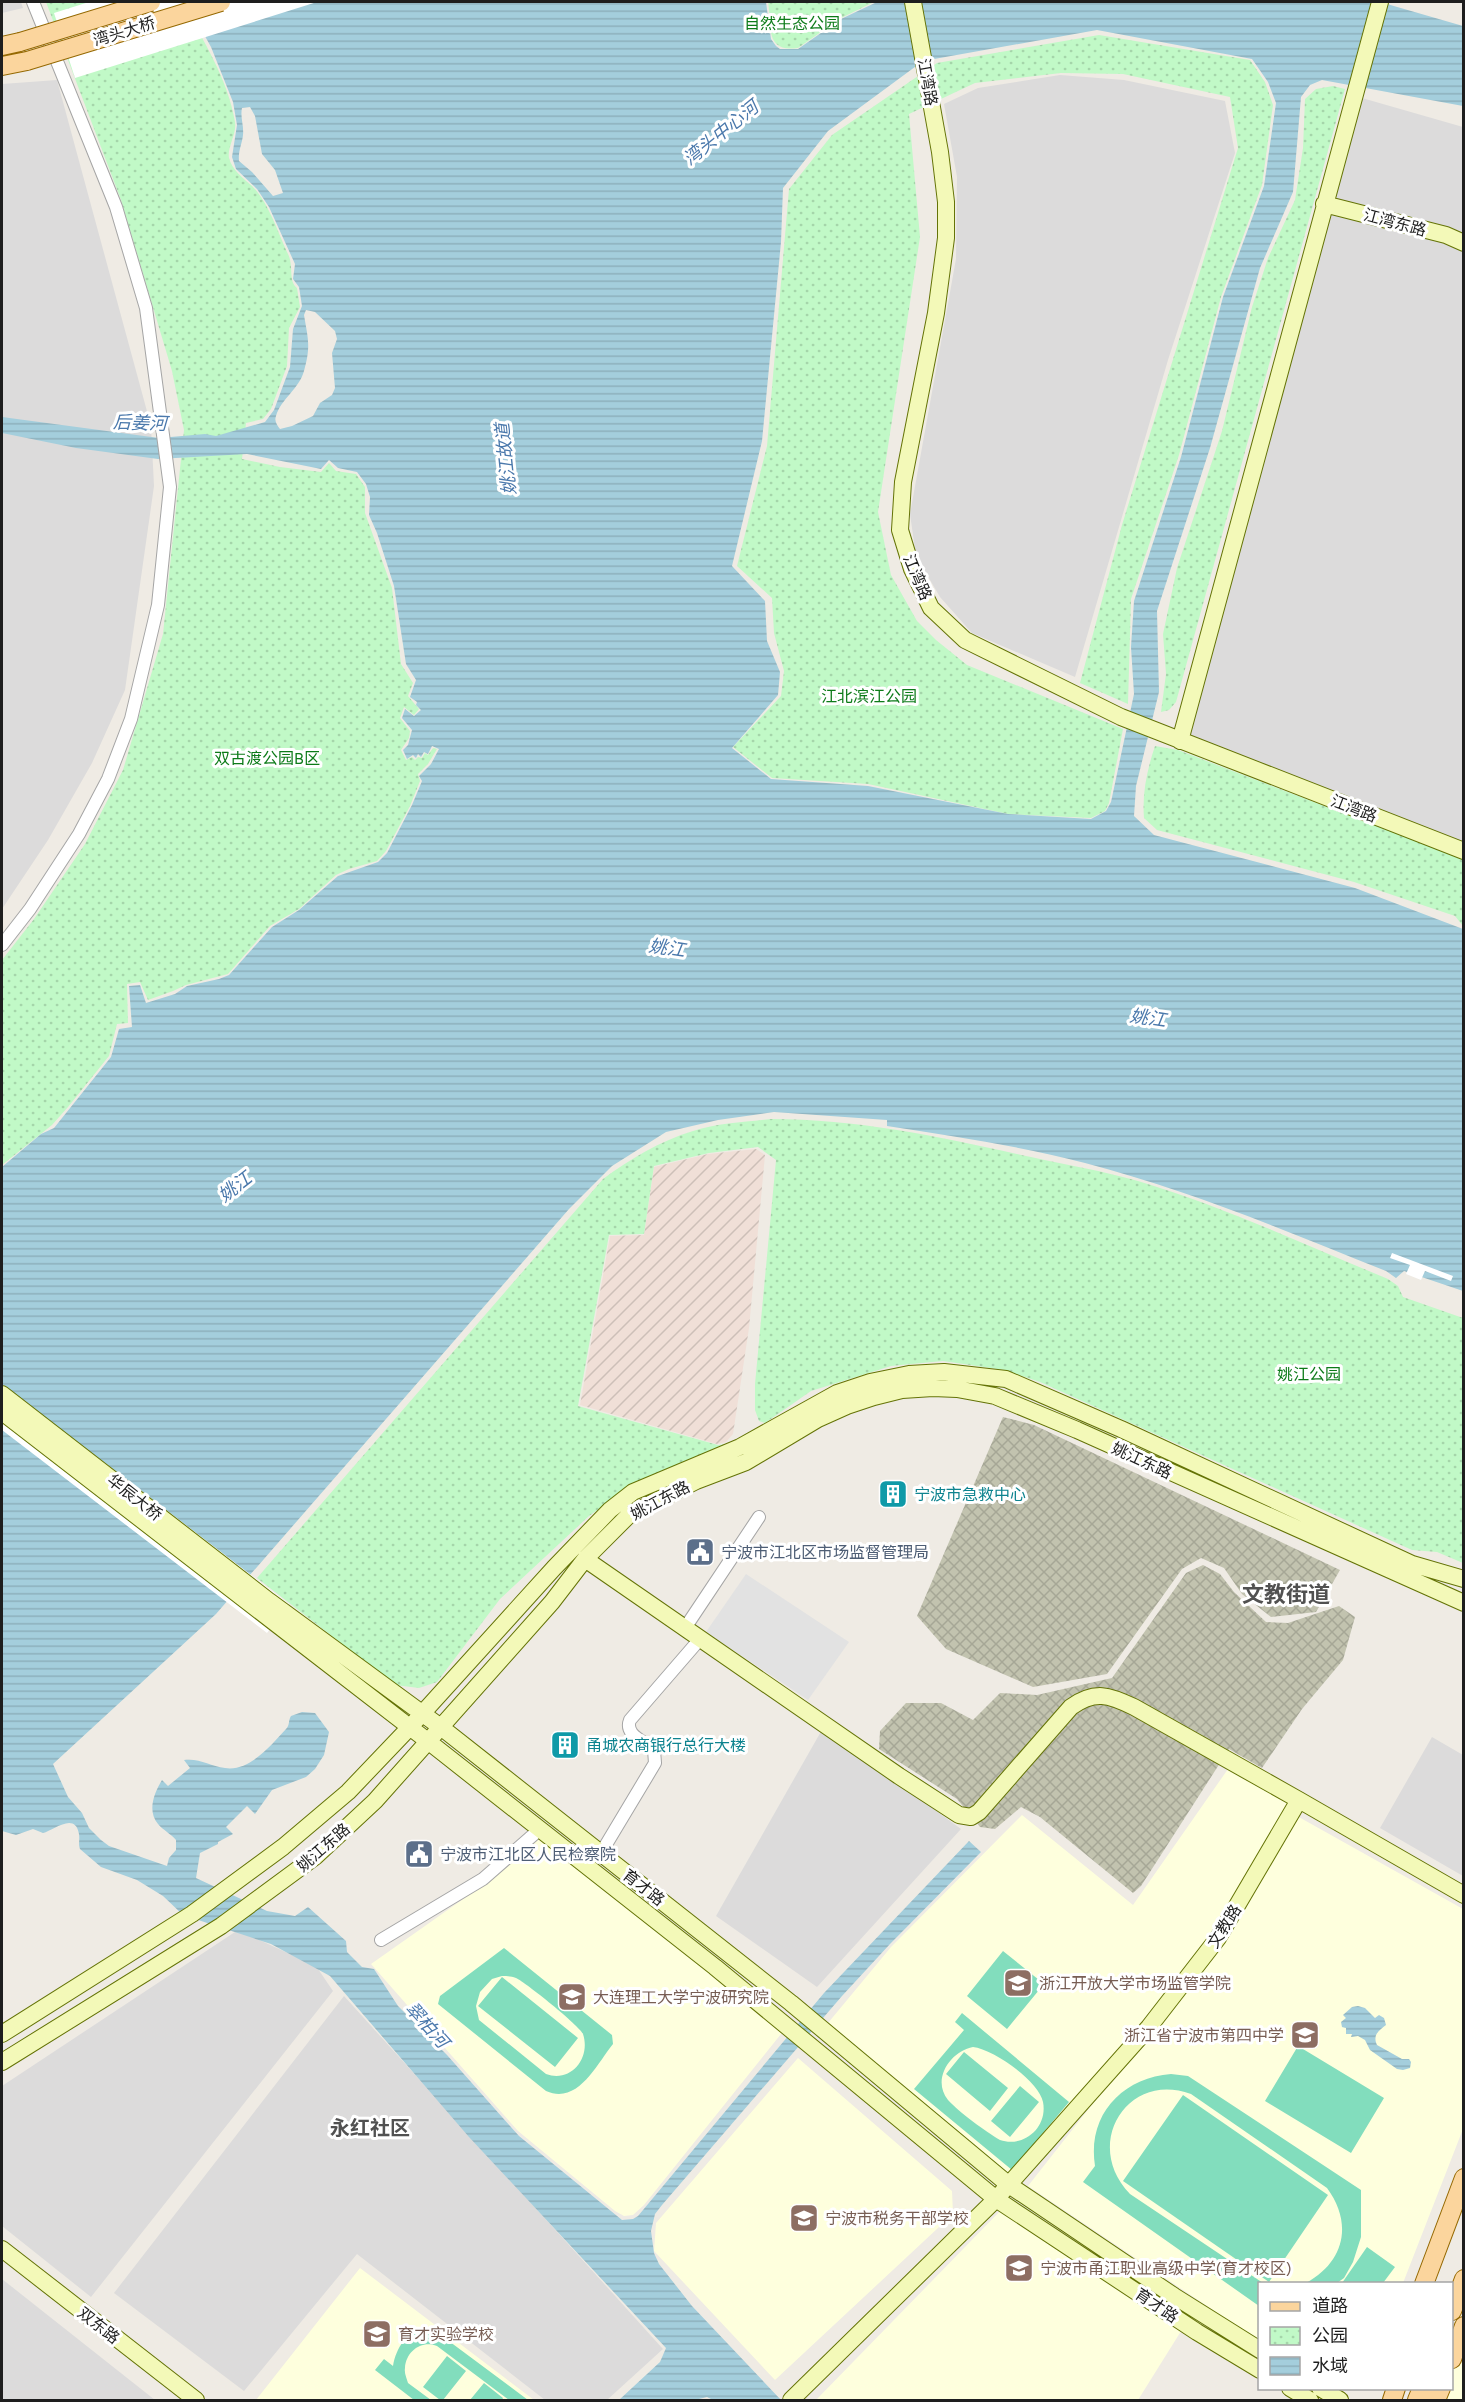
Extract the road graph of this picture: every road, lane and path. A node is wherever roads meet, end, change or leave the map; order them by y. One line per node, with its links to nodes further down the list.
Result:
1 (33, 2): 12 (street)
2 (151, 2): 6 (main road, 湾头大桥, bridge)
3 (221, 2): 7 (main road, 湾头大桥, bridge)
4 (913, 2): 10 (main road, 江湾路)
5 (1380, 2): 8 (main road)
6 (2, 45)
7 (2, 66)
8 (1324, 204): 9 (main road, 江湾东路); 10 (main road)
9 (1464, 243)
10 (1180, 741): 11 (main road, 江湾路)
11 (1464, 851)
12 (2, 945)
13 (2, 1394): 19 (main road, 华辰大桥)
14 (2, 1412): 19 (main road, 华辰大桥)
15 (759, 1517): 20 (street)
16 (585, 1558): 18 (main road, 姚江东路); 20 (main road); 24 (main road, 姚江东路)
17 (1464, 1579): 22 (main road, 姚江东路)
18 (1464, 1603)
19 (265, 1606): 22 (main road, 育才路); 23 (main road, 育才路)
20 (685, 1628): 21 (main road)
21 (700, 1639): 26 (main road); 28 (street)
22 (422, 1713): 23 (main road, 姚江东路); 24 (main road, 育才路)
23 (410, 1727): 25 (main road, 育才路); 31 (main road, 姚江东路)
24 (442, 1728): 25 (main road, 姚江东路); 28 (main road, 育才路)
25 (429, 1742): 27 (main road, 育才路); 32 (main road, 姚江东路)
26 (1299, 1800): 29 (main road); 34 (main road, 文教路)
27 (540, 1829): 30 (street); 35 (main road, 育才路)
28 (601, 1854): 34 (main road, 育才路)
29 (1464, 1895)
30 (381, 1940)
31 (2, 2034)
32 (2, 2062)
33 (1464, 2178): 40 (main road)
34 (1009, 2185): 35 (main road); 44 (main road, 育才路)
35 (996, 2199): 46 (main road, 育才路); 49 (main road)
36 (1464, 2210): 41 (main road)
37 (2, 2249): 51 (main road, 双东路)
38 (2, 2262): 50 (main road, 双东路)
39 (1464, 2279): 42 (main road)
40 (1424, 2282)
41 (1436, 2282)
42 (1453, 2308)
43 (1464, 2326): 45 (main road)
44 (1258, 2349)
45 (1453, 2356)
46 (1258, 2369)
47 (1293, 2390): 52 (main road)
48 (1323, 2390): 53 (main road)
49 (795, 2397)
50 (181, 2400)
51 (196, 2400)
52 (1310, 2400)
53 (1340, 2400)

